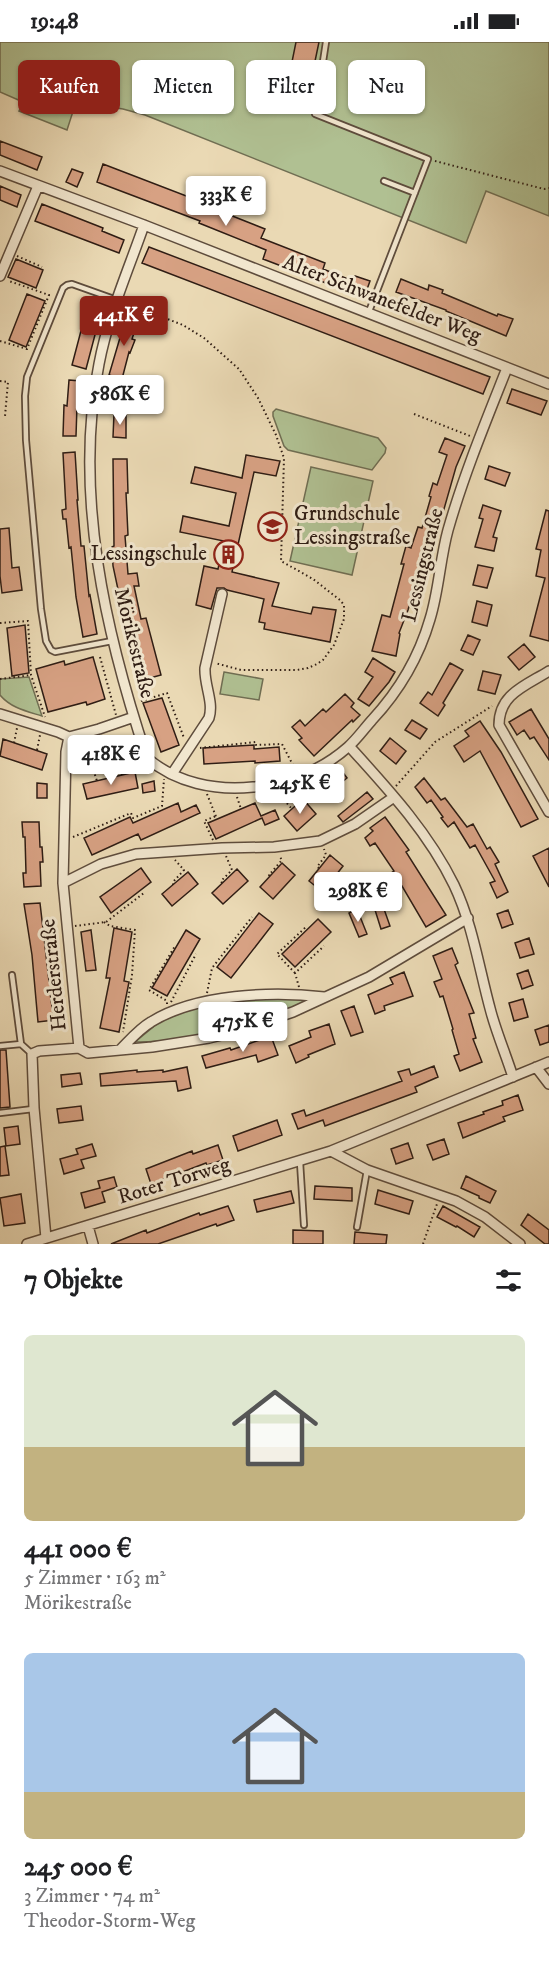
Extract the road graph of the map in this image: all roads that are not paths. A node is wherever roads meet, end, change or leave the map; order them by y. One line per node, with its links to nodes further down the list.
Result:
1 (326, 42): 5 (lane)
2 (0, 171): 4 (street, Alter Schwanefelder Weg)
3 (384, 181): 5 (lane)
4 (38, 186): 6 (street, Alter Schwanefelder Weg); 7 (street)
5 (415, 193): 9 (lane)
6 (144, 225): 8 (street, Mörikestraße); 9 (street, Alter Schwanefelder Weg)
7 (0, 277)
8 (117, 300): 13 (street, Mörikestraße); 13 (lane)
9 (368, 314): 10 (street, Alter Schwanefelder Weg)
10 (507, 368): 11 (street, Alter Schwanefelder Weg); 18 (street, Lessingstraße)
11 (549, 384)
12 (222, 594): 20 (street)
13 (112, 641): 16 (street, Mörikestraße)
14 (549, 671): 22 (street)
15 (0, 714): 17 (street)
16 (134, 717): 17 (street); 19 (street, Mörikestraße)
17 (69, 737): 19 (street); 23 (street, Herderstraße)
18 (349, 746): 20 (street, Lessingstraße); 21 (street)
19 (147, 758): 20 (street, Lessingstraße)
20 (168, 772)
21 (392, 795): 23 (street); 24 (street)
22 (549, 812)
23 (63, 884): 29 (street, Herderstraße)
24 (468, 918): 26 (street); 34 (street)
25 (12, 975): 27 (lane)
26 (326, 997): 30 (street); 30 (street)
27 (21, 1044): 28 (lane); 31 (lane)
28 (0, 1046)
29 (80, 1048): 30 (street); 31 (street, Herderstraße)
30 (120, 1050)
31 (32, 1054): 36 (street, Herderstraße)
32 (549, 1062): 33 (street, Roter Torweg)
33 (536, 1067): 34 (street, Roter Torweg); 35 (street)
34 (513, 1077): 38 (street, Roter Torweg)
35 (549, 1084)
36 (34, 1108): 37 (lane); 44 (street, Herderstraße)
37 (0, 1113)
38 (331, 1151): 39 (street, Roter Torweg); 40 (street)
39 (300, 1161): 41 (lane); 42 (street, Roter Torweg)
40 (367, 1170): 43 (lane); 47 (street)
41 (304, 1225)
42 (88, 1226): 44 (street, Roter Torweg); 46 (street)
43 (357, 1227)
44 (46, 1238): 45 (street, Roter Torweg)
45 (27, 1244)
46 (93, 1244)
47 (520, 1244)

